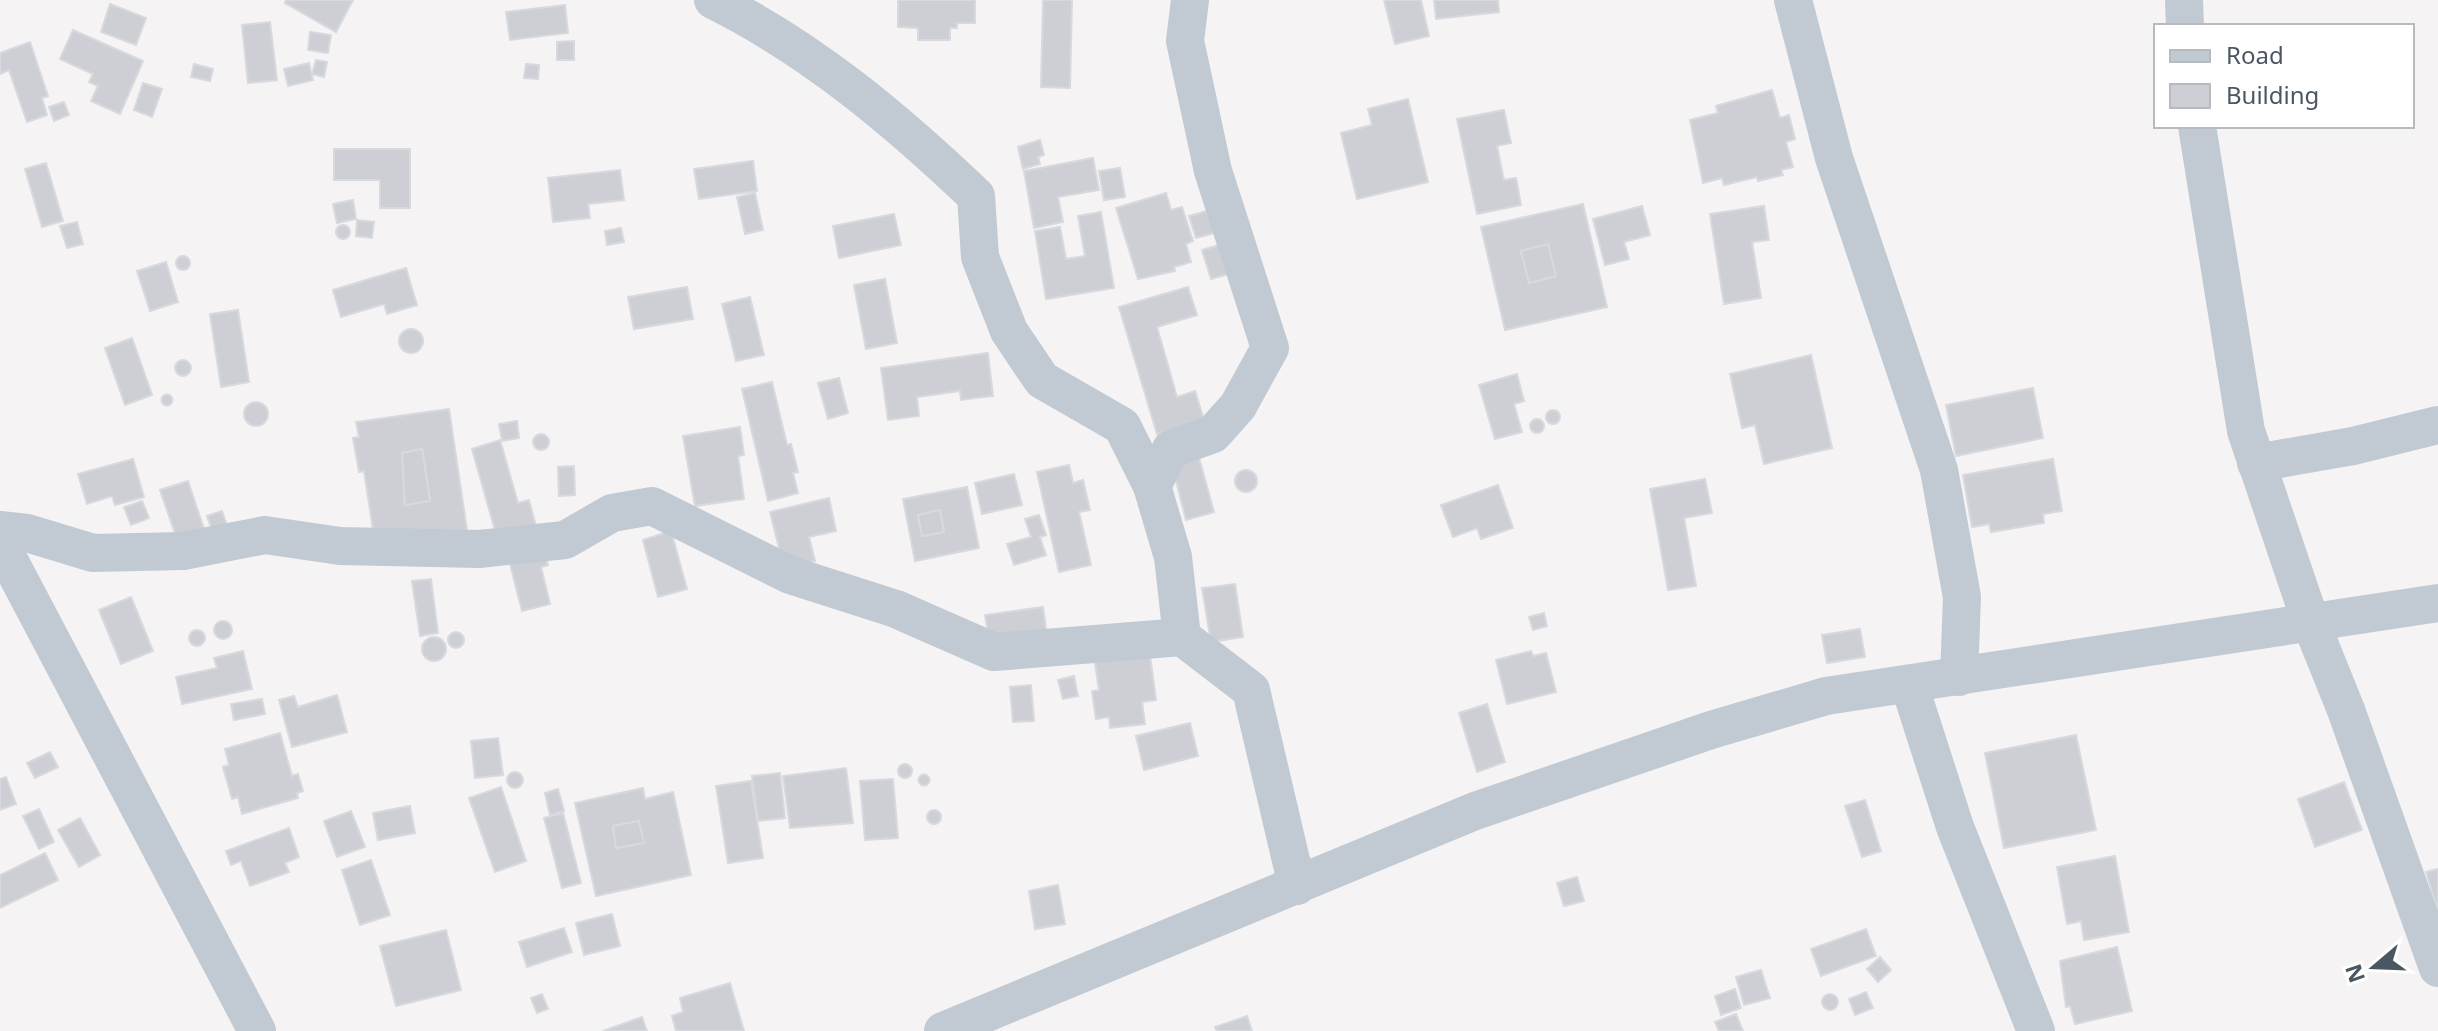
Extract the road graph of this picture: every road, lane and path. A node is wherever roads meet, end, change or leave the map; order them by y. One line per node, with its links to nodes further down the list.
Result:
1 (713, 0): 9 (street)
2 (1190, 0): 9 (street)
3 (1793, 0): 15 (street)
4 (2184, 0): 5 (street)
5 (2185, 24)
6 (2197, 128): 8 (street)
7 (2438, 425): 8 (street)
8 (2256, 463): 13 (street)
9 (1152, 486): 14 (street)
10 (0, 530): 14 (street)
11 (0, 543): 19 (street)
12 (2438, 603): 13 (street)
13 (2311, 623): 15 (street); 18 (street)
14 (1182, 637): 17 (street)
15 (1959, 677): 16 (street)
16 (1909, 684): 17 (street); 21 (street)
17 (1297, 886): 20 (street)
18 (2438, 968)
19 (257, 1031)
20 (943, 1031)
21 (2036, 1031)

